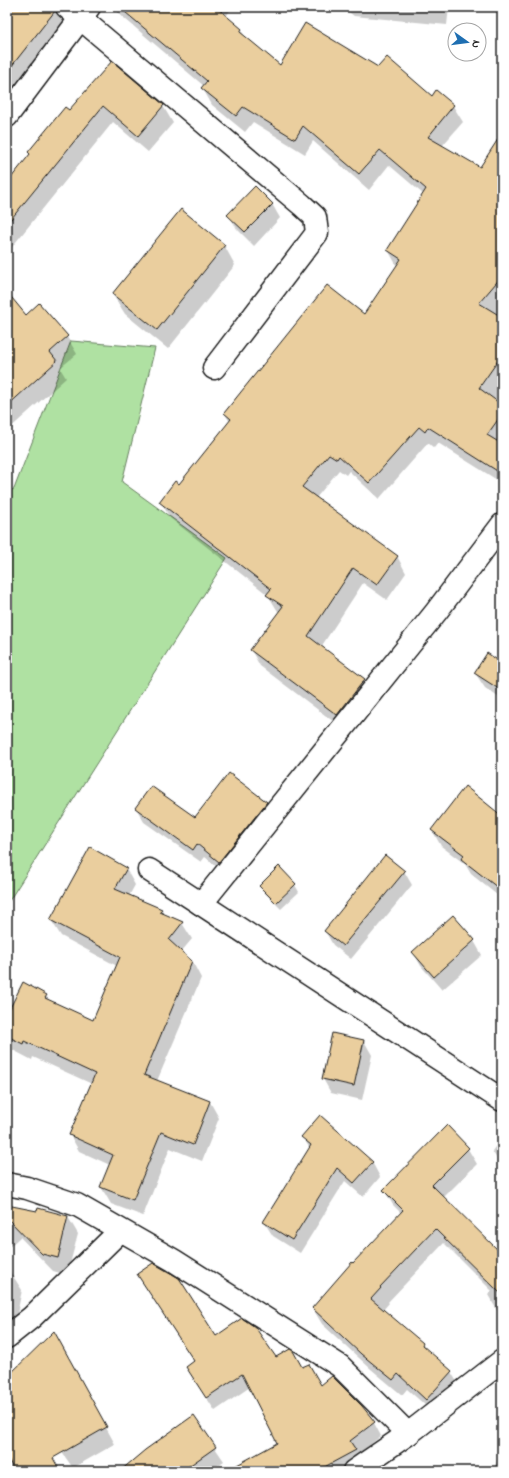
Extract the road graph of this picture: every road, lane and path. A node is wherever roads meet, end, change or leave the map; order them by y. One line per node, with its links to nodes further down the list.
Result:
1 (79, 11): 2 (street); 3 (street)
2 (7, 116)
3 (214, 368)
4 (502, 525): 6 (street)
5 (149, 870): 6 (street)
6 (201, 904): 7 (street)
7 (502, 1100)
8 (7, 1184): 9 (street)
9 (120, 1230): 10 (street); 12 (street)
10 (7, 1337)
11 (502, 1361): 12 (street)
12 (408, 1434): 13 (street)
13 (354, 1471)

